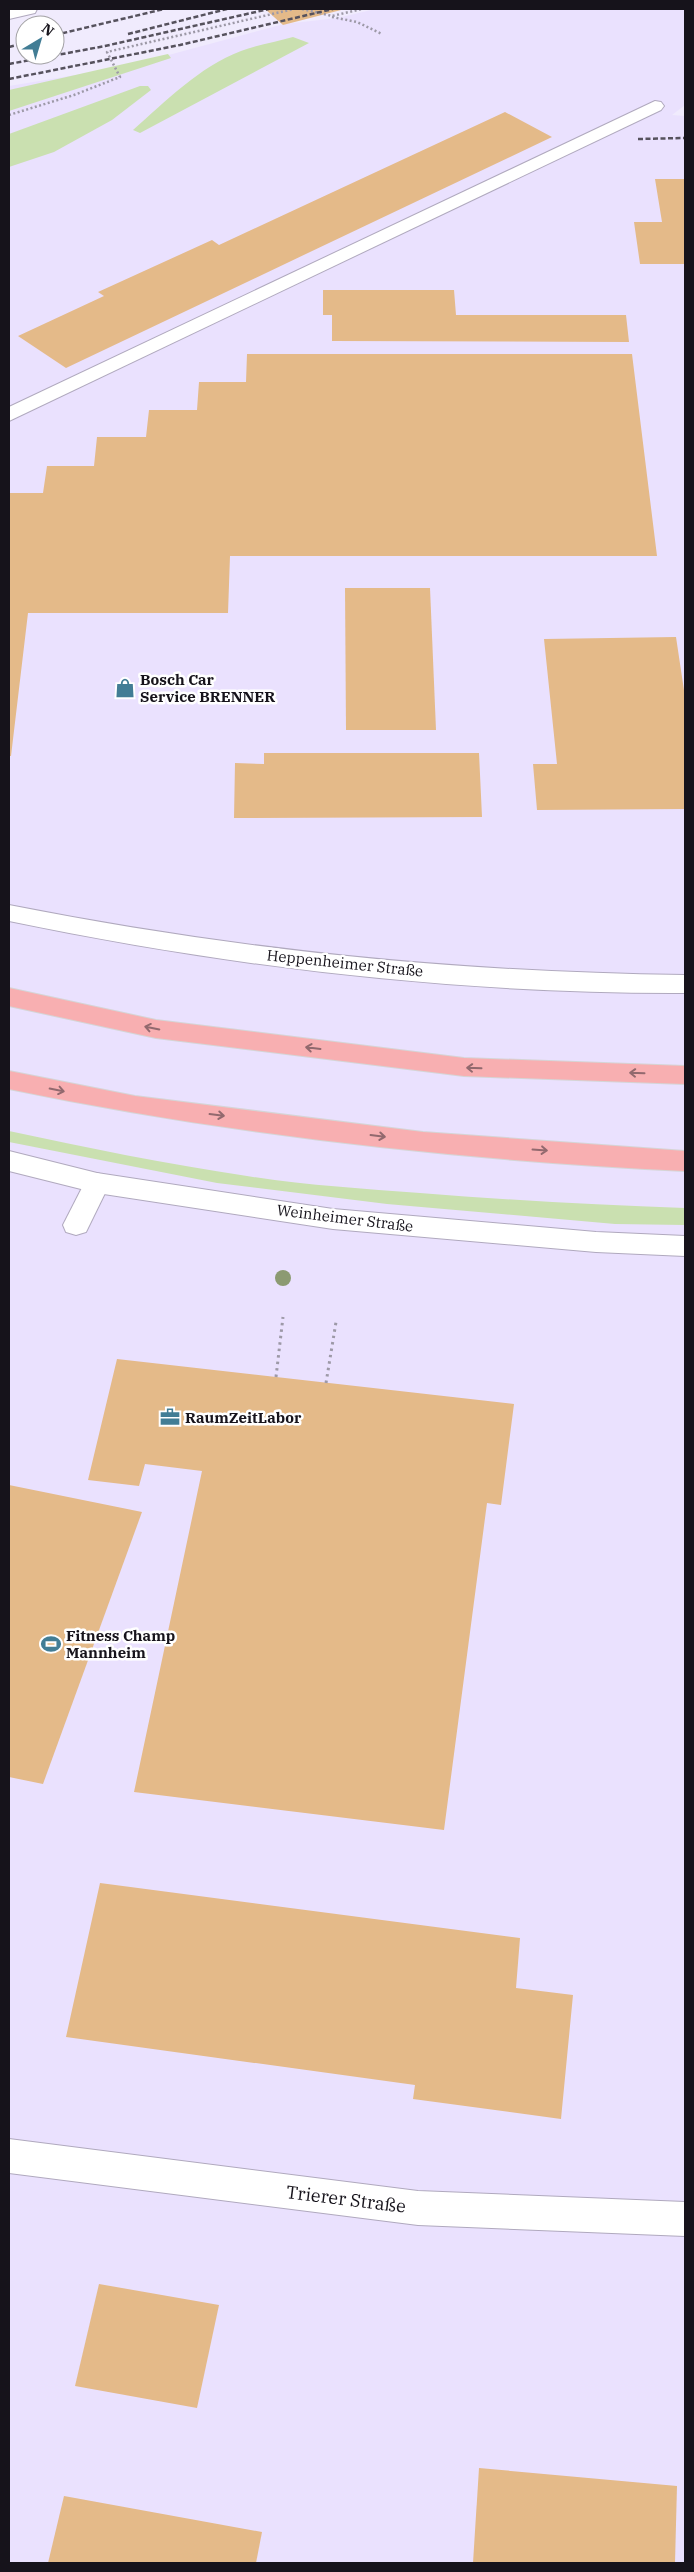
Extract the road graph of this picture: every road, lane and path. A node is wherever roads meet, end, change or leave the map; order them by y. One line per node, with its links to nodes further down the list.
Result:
1 (29, 9): 5 (street)
2 (294, 9): 9 (path)
3 (302, 9): 6 (path)
4 (362, 9): 6 (path)
5 (9, 14)
6 (332, 16): 7 (path)
7 (382, 34)
8 (655, 106): 10 (street)
9 (9, 115)
10 (9, 415)
11 (9, 913): 12 (street, Heppenheimer Straße)
12 (685, 984)
13 (9, 998): 14 (highway, one-way to 13)
14 (685, 1075)
15 (9, 1080): 17 (highway, one-way to 17)
16 (9, 1161): 18 (street, Weinheimer Straße)
17 (685, 1161)
18 (96, 1183): 19 (street); 20 (street, Weinheimer Straße)
19 (76, 1225)
20 (685, 1246)
21 (283, 1317): 23 (path)
22 (336, 1322): 24 (path)
23 (276, 1377)
24 (326, 1383)
25 (9, 2156): 26 (street, Trierer Straße)
26 (685, 2219)

